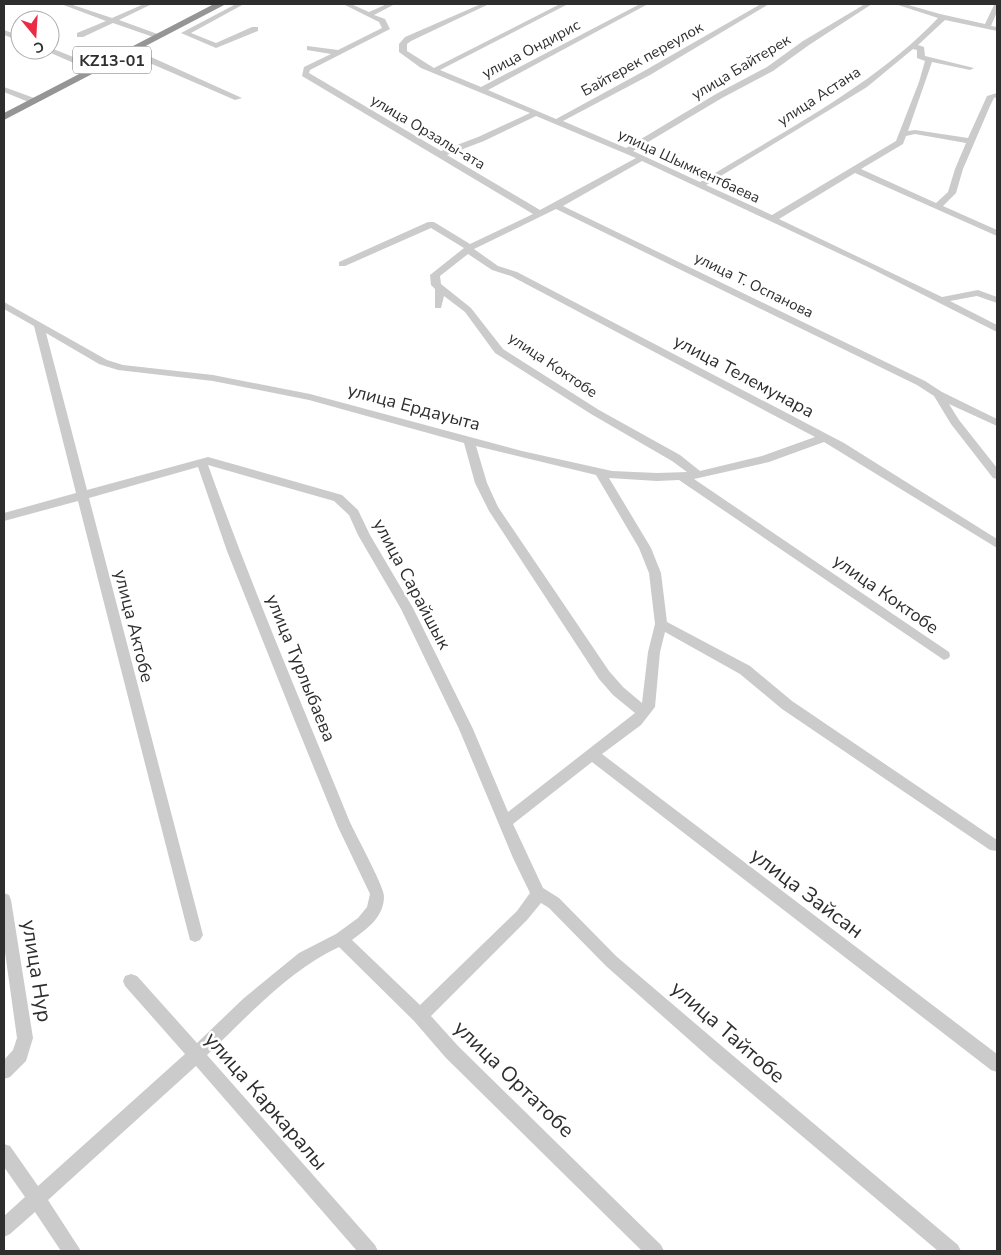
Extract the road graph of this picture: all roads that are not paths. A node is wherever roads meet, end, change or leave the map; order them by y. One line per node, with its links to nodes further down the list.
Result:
1 (149, 4): 18 (street)
2 (221, 4): 23 (highway, KZ13-01)
3 (241, 4): 21 (street)
4 (346, 4): 15 (street)
5 (392, 4): 15 (street)
6 (486, 4): 32 (street, улица Шымкентбаева)
7 (565, 4): 32 (street)
8 (645, 4): 34 (street, улица Ондирис)
9 (766, 4): 41 (street, Байтерек переулок)
10 (869, 4): 45 (street, улица Байтерек)
11 (898, 4): 16 (street)
12 (70, 5): 14 (street)
13 (997, 5): 19 (street)
14 (90, 13): 17 (street); 18 (street)
15 (368, 15): 27 (street)
16 (943, 17): 19 (street); 24 (street, улица Астана)
17 (76, 19)
18 (114, 21): 22 (street); 23 (street)
19 (988, 27): 20 (street)
20 (997, 28)
21 (255, 29)
22 (80, 35)
23 (159, 36): 26 (highway, KZ13-01)
24 (913, 46): 29 (street); 49 (street, улица Астана)
25 (310, 48): 27 (street)
26 (127, 53): 31 (highway, KZ13-01); 36 (street)
27 (340, 53): 46 (street, улица Орзалы-ата)
28 (60, 55): 31 (street)
29 (929, 60): 30 (street); 40 (street)
30 (970, 68)
31 (95, 69): 37 (highway, KZ13-01)
32 (435, 70): 34 (street, улица Шымкентбаева)
33 (4, 89): 37 (street)
34 (482, 90): 38 (street, улица Шымкентбаева)
35 (994, 96): 44 (street)
36 (238, 98)
37 (34, 101): 39 (highway, KZ13-01)
38 (536, 113): 41 (street, улица Шымкентбаева); 46 (street)
39 (4, 117)
40 (908, 121): 42 (street); 43 (street)
41 (556, 122): 45 (street, улица Шымкентбаева)
42 (933, 134): 43 (street); 44 (street)
43 (902, 135): 48 (street)
44 (972, 141): 51 (street)
45 (627, 151): 47 (street, улица Шымкентбаева)
46 (439, 155): 52 (street, улица Орзалы-ата)
47 (642, 158): 49 (street, улица Шымкентбаева); 50 (street)
48 (854, 169): 51 (street); 53 (street)
49 (700, 186): 53 (street, улица Шымкентбаева)
50 (556, 206): 52 (street); 66 (street, улица Т. Оспанова)
51 (938, 206): 56 (street)
52 (540, 214): 57 (street)
53 (772, 219): 60 (street, улица Шымкентбаева)
54 (404, 226): 55 (street)
55 (416, 231): 57 (street, улица Телемунара); 58 (street)
56 (997, 233)
57 (470, 249): 59 (street); 68 (street, улица Телемунара)
58 (342, 264)
59 (440, 288): 63 (street); 72 (street, улица Коктобе)
60 (942, 300): 61 (street); 65 (street, улица Шымкентбаева)
61 (997, 300)
62 (4, 306): 64 (street, улица Ердауыта)
63 (438, 306)
64 (39, 326): 69 (street, улица Ердауыта); 75 (street, улица Актобе)
65 (997, 329)
66 (938, 394): 67 (street, улица Т. Оспанова); 73 (street, улица Т. Оспанова)
67 (997, 423)
68 (824, 438): 72 (street, улица Ердауыта); 77 (street, улица Телемунара)
69 (469, 440): 71 (street, улица Ердауыта); 80 (street)
70 (202, 462): 75 (street); 82 (street, улица Сарайшык); 87 (street, улица Турлыбаева)
71 (600, 473): 74 (street, улица Ердауыта); 78 (street)
72 (698, 475): 74 (street, улица Ердауыта)
73 (997, 475)
74 (683, 477): 79 (street, улица Коктобе)
75 (83, 494): 76 (street); 86 (street, улица Актобе)
76 (4, 517)
77 (997, 544)
78 (661, 624): 80 (street); 83 (street)
79 (944, 656)
80 (644, 713): 81 (street)
81 (593, 755): 82 (street); 91 (street, улица Зайсан)
82 (506, 821): 84 (street, улица Тайтобе)
83 (994, 846)
84 (538, 893): 89 (street); 99 (street, улица Тайтобе)
85 (4, 900): 92 (street, улица Нур)
86 (195, 935)
87 (341, 939): 89 (street, улица Ортатобе); 90 (street, улица Турлыбаева)
88 (131, 981): 90 (street, улица Каркаралы)
89 (420, 1016): 98 (street, улица Ортатобе)
90 (196, 1055): 94 (street, улица Турлыбаева); 97 (street, улица Каркаралы)
91 (997, 1064)
92 (4, 1071)
93 (4, 1152): 94 (street)
94 (37, 1199): 95 (street, улица Турлыбаева); 96 (street)
95 (4, 1228)
96 (72, 1251)
97 (368, 1251)
98 (656, 1251)
99 (952, 1251)

